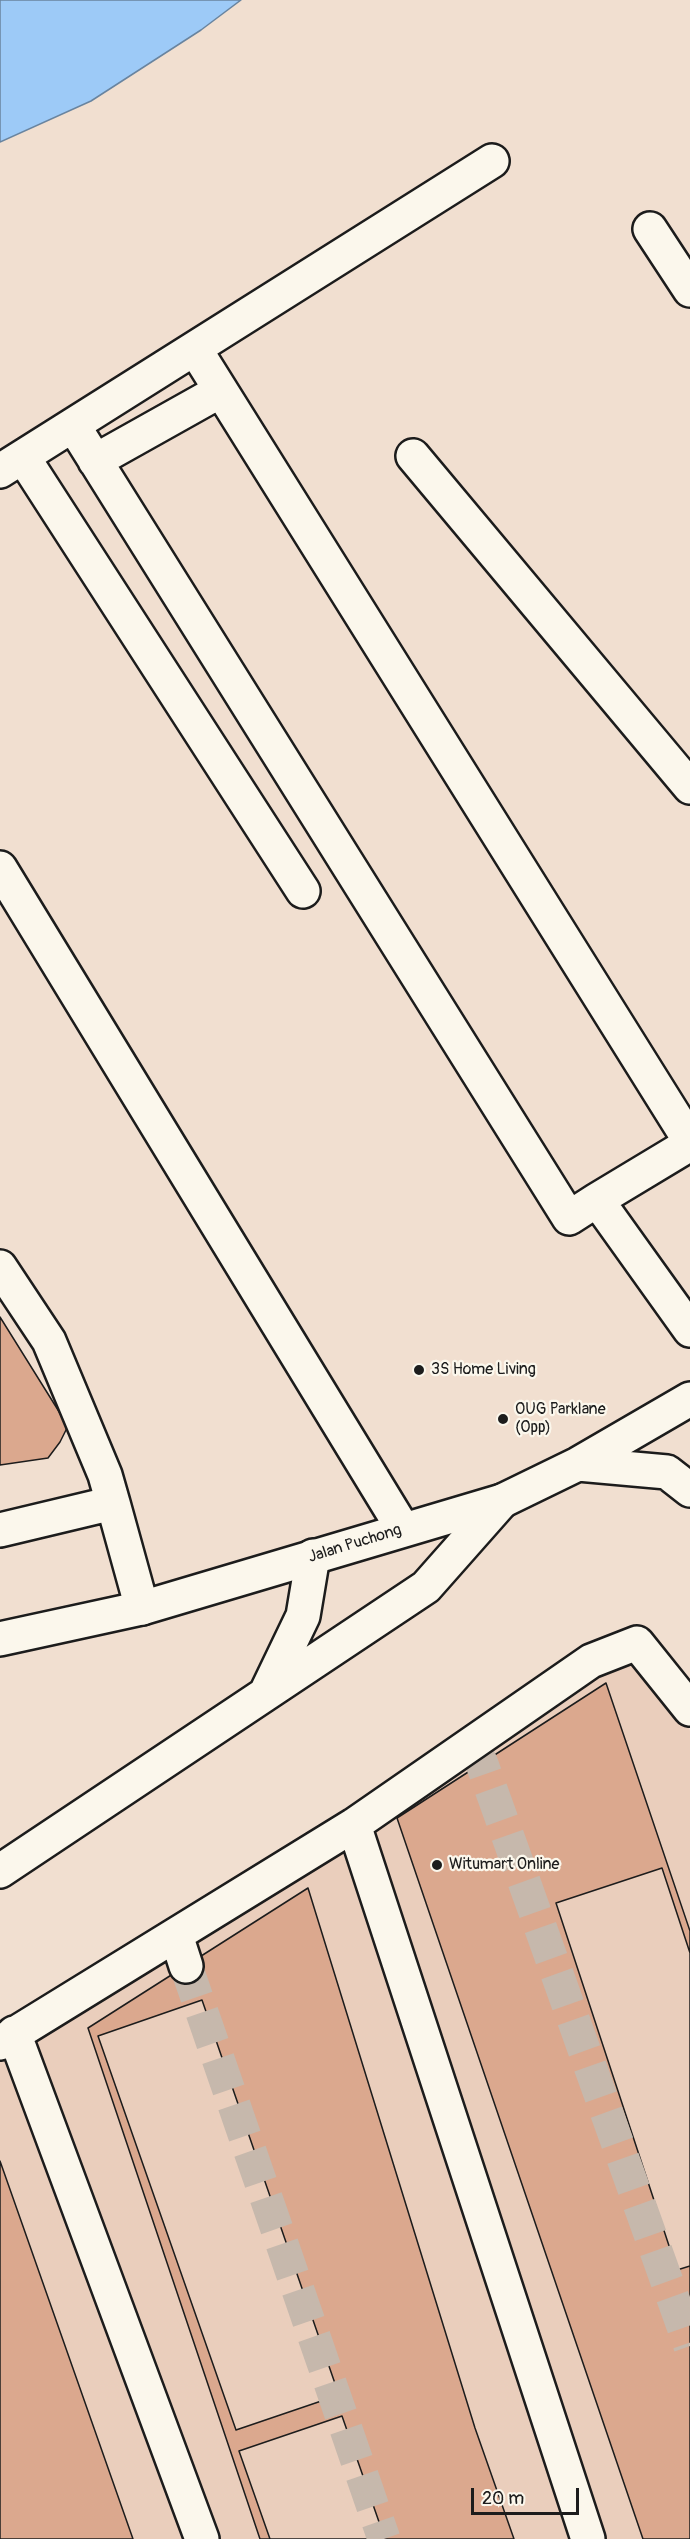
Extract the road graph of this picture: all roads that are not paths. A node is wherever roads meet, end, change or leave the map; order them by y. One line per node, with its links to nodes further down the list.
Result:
1 (492, 161): 4 (main road)
2 (650, 229): 3 (main road)
3 (690, 290)
4 (195, 349): 5 (main road); 6 (main road)
5 (220, 391): 8 (main road); 13 (main road)
6 (73, 425): 8 (main road); 9 (main road)
7 (413, 456): 10 (main road)
8 (95, 461): 14 (main road)
9 (12, 464): 12 (main road)
10 (690, 787)
11 (0, 868): 22 (main road)
12 (303, 891)
13 (690, 1142): 14 (main road)
14 (597, 1200): 16 (main road)
15 (0, 1267): 21 (main road)
16 (690, 1330)
17 (690, 1399): 18 (main road, Jalan Puchong)
18 (578, 1464): 19 (main road); 20 (main road, Jalan Puchong)
19 (690, 1490)
20 (502, 1501): 22 (main road, Jalan Puchong); 27 (main road)
21 (113, 1503): 23 (main road); 25 (main road)
22 (403, 1529): 24 (main road, Jalan Puchong)
23 (0, 1530)
24 (313, 1556): 25 (main road, Jalan Puchong); 27 (main road)
25 (142, 1608): 26 (main road, Jalan Puchong)
26 (0, 1639)
27 (266, 1695): 30 (main road)
28 (690, 1709): 29 (main road)
29 (354, 1825): 31 (main road); 35 (main road)
30 (0, 1871)
31 (176, 1935): 32 (main road); 33 (main road)
32 (186, 1966)
33 (7, 2038): 34 (main road)
34 (202, 2539)
35 (588, 2539)

